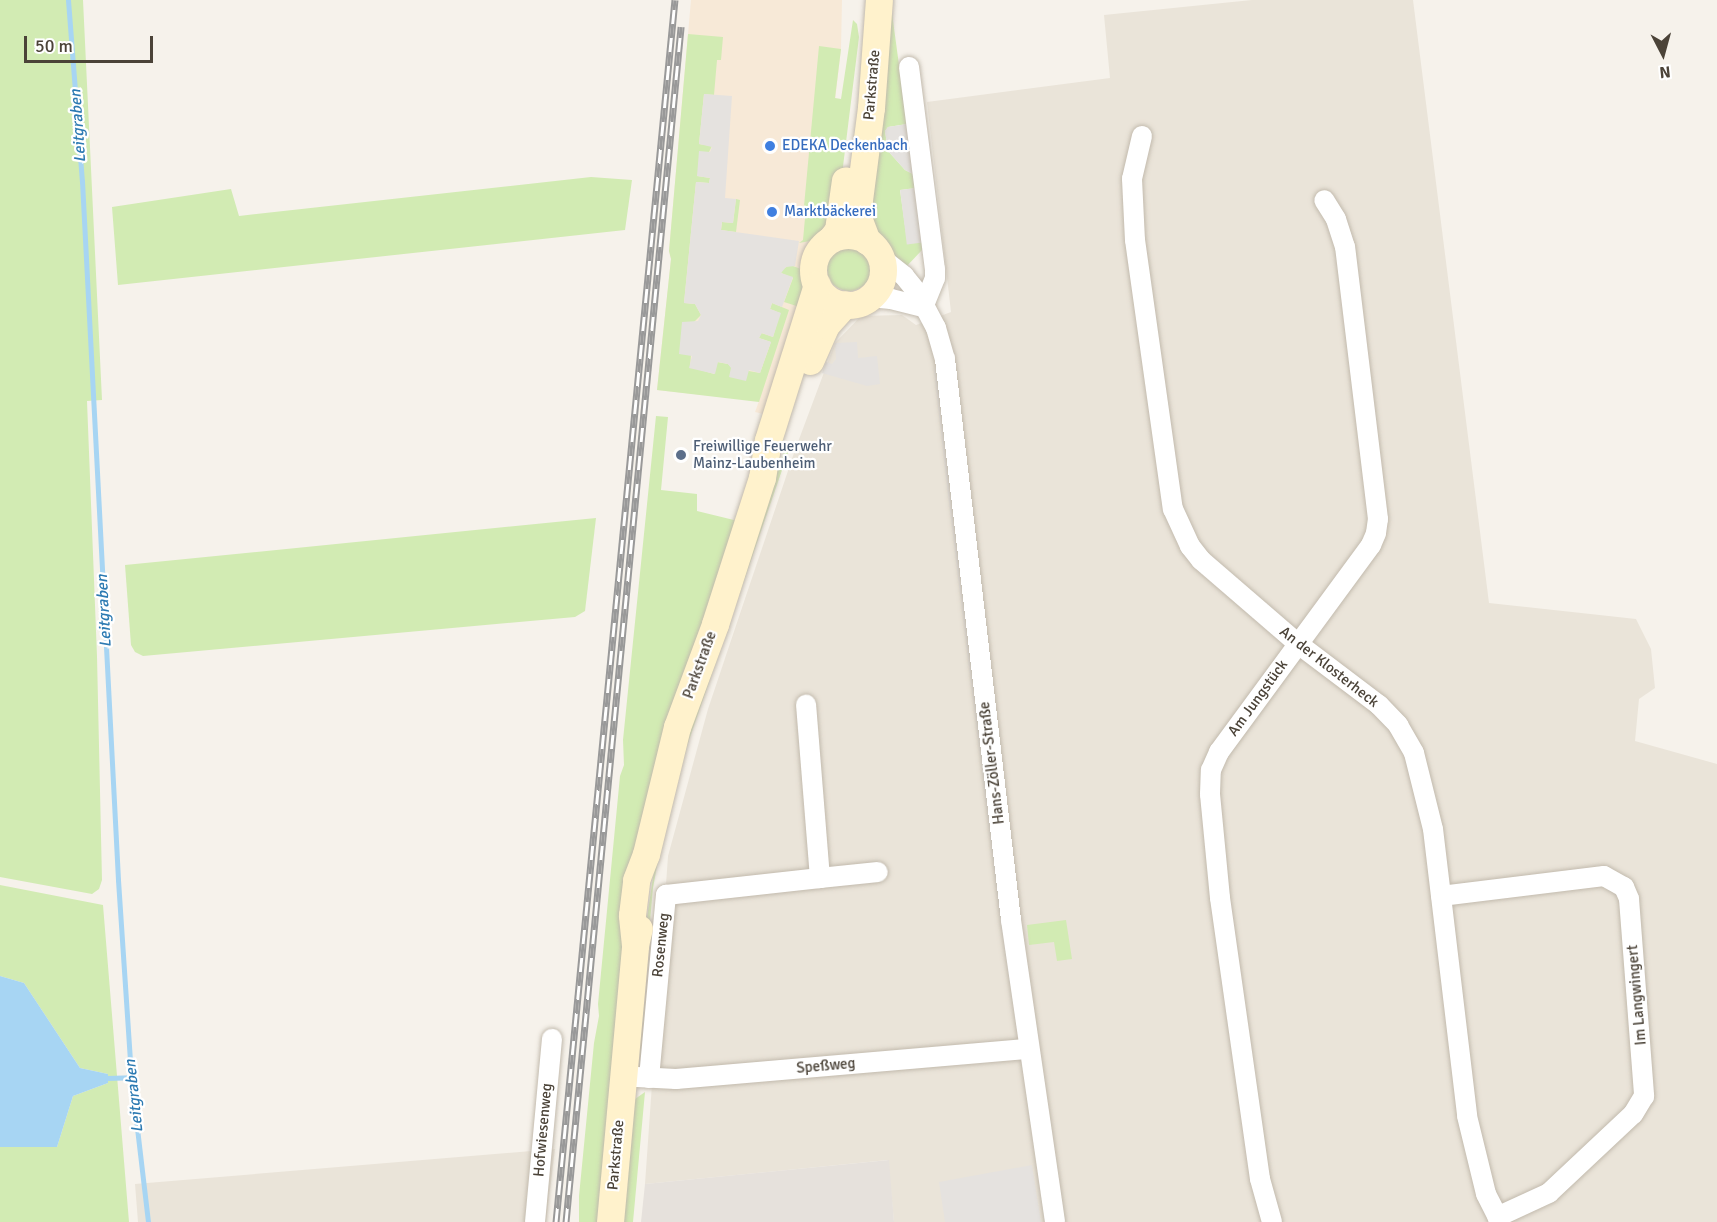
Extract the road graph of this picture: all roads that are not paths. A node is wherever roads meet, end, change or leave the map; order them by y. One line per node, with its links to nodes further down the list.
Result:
1 (866, 0): 6 (main road, Parkstraße)
2 (879, 0): 7 (main road, Parkstraße)
3 (909, 67): 10 (street)
4 (1142, 136): 12 (street, An der Klosterheck)
5 (1324, 200): 12 (street, Am Jungstück)
6 (831, 239): 7 (main road); 8 (main road)
7 (874, 249): 9 (main road); 10 (street, Hans-Zöller-Straße)
8 (817, 285): 9 (main road); 11 (main road, Parkstraße)
9 (857, 301): 10 (street); 11 (main road, Parkstraße)
10 (923, 307): 18 (street, Hans-Zöller-Straße)
11 (762, 478): 19 (main road, Parkstraße)
12 (1297, 643): 16 (street, An der Klosterheck); 25 (street, Am Jungstück)
13 (806, 705): 15 (street)
14 (878, 872): 15 (street, Rosenweg)
15 (820, 878): 20 (street, Rosenweg)
16 (1441, 896): 21 (street, An der Klosterheck); 21 (street, Im Langwingert)
17 (552, 1039): 22 (street, Hofwiesenweg)
18 (1029, 1049): 20 (street, Speßweg); 24 (street, Hans-Zöller-Straße)
19 (622, 1076): 20 (street, Speßweg); 23 (main road, Parkstraße)
20 (649, 1078)
21 (1499, 1220)
22 (535, 1222)
23 (610, 1222)
24 (1055, 1222)
25 (1272, 1222)

